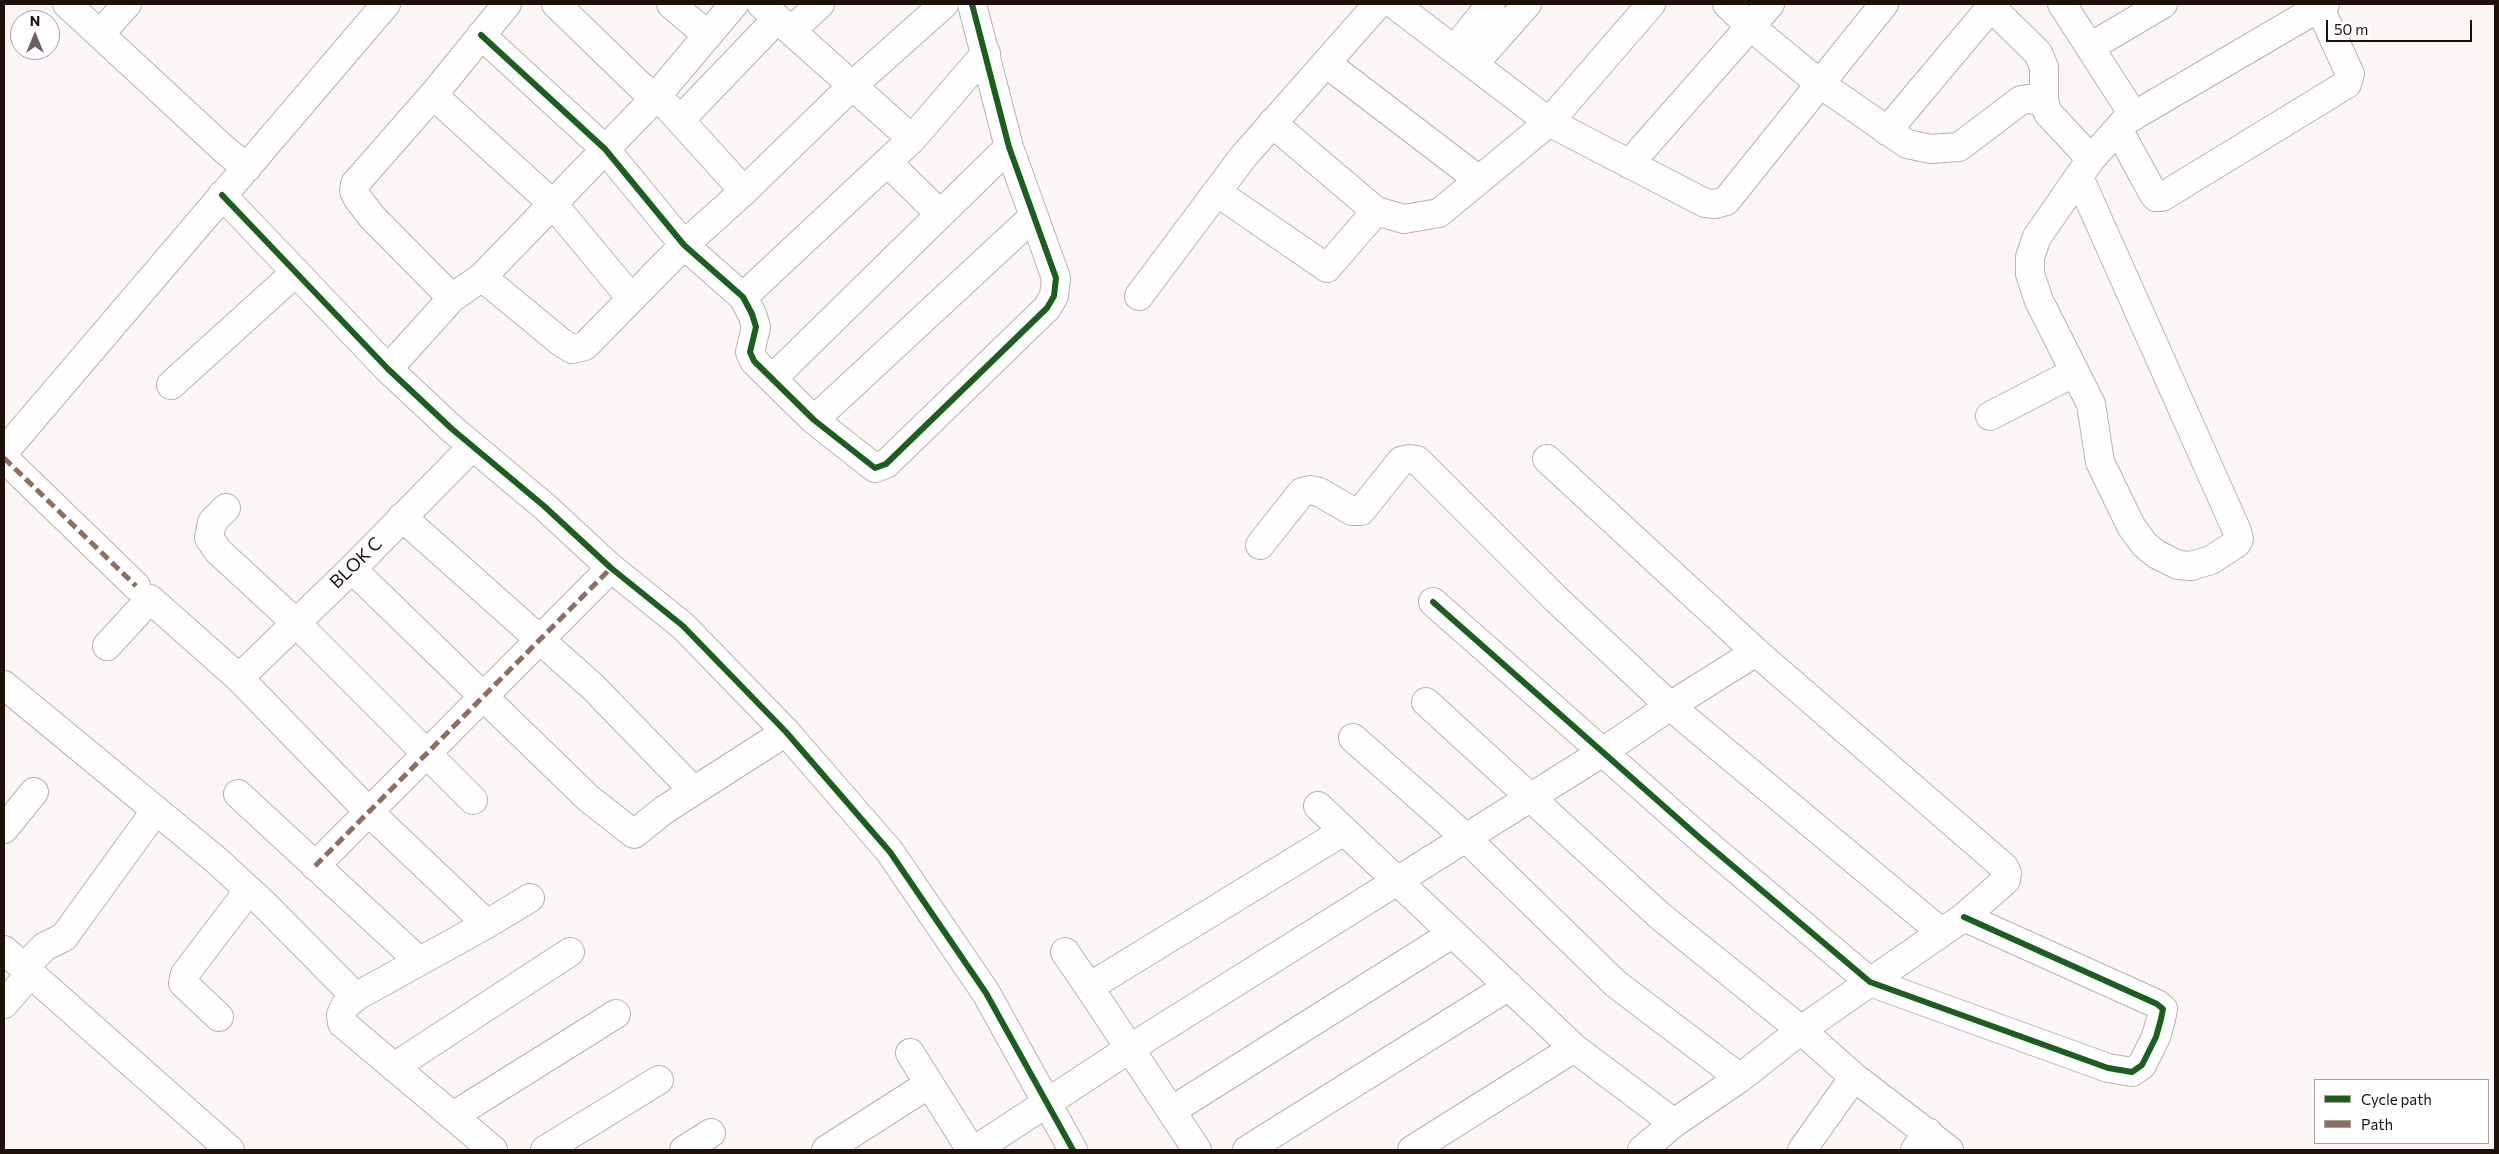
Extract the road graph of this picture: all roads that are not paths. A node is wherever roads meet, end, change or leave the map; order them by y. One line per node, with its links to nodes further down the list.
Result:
1 (66, 4): 25 (street)
2 (127, 4): 25 (street)
3 (386, 4): 48 (street)
4 (507, 4): 27 (street)
5 (556, 4): 35 (street)
6 (671, 4): 26 (street)
7 (734, 4): 26 (street)
8 (820, 4): 23 (street)
9 (944, 4): 33 (street)
10 (972, 4): 29 (street)
11 (1378, 4): 31 (street)
12 (1394, 4): 30 (street)
13 (1492, 4): 30 (street)
14 (1527, 4): 30 (street)
15 (1651, 4): 38 (street)
16 (1727, 4): 24 (street)
17 (1770, 4): 24 (street)
18 (1884, 4): 32 (street)
19 (2062, 4): 28 (street)
20 (2163, 4): 28 (street)
21 (1990, 5): 36 (street); 41 (street)
22 (2322, 5): 39 (street); 39 (street)
23 (776, 18): 33 (street); 37 (street)
24 (1751, 27): 32 (street); 47 (street)
25 (100, 34): 48 (street)
26 (706, 34): 35 (street)
27 (482, 35): 34 (street); 44 (street)
28 (2090, 47): 39 (street)
29 (986, 53): 42 (street); 43 (street)
30 (1464, 56): 38 (street)
31 (1326, 63): 40 (street); 49 (street)
32 (1819, 83): 41 (street); 47 (street)
33 (852, 86): 42 (street); 50 (street)
34 (433, 95): 53 (street); 62 (street)
35 (656, 97): 37 (street); 44 (street)
36 (2044, 101): 41 (street); 45 (street)
37 (680, 120): 50 (street)
38 (1549, 122): 47 (street); 49 (street)
39 (2126, 122): 45 (street)
40 (1272, 123): 51 (street); 54 (street)
41 (1888, 131)
42 (912, 139): 46 (street)
43 (1009, 147): 55 (street); 56 (street)
44 (605, 149): 53 (street); 57 (street)
45 (2082, 156): 65 (street); 65 (street)
46 (887, 162): 55 (street); 61 (street)
47 (1629, 164)
48 (247, 168): 52 (street)
49 (1479, 180): 54 (street)
50 (744, 191): 57 (street)
51 (1218, 193): 54 (street); 60 (street)
52 (222, 195): 58 (street); 71 (street)
53 (553, 204): 59 (street); 63 (street)
54 (1376, 211)
55 (939, 213): 66 (street)
56 (1034, 216): 69 (street); 69 (street)
57 (684, 245): 61 (street); 63 (street)
58 (296, 272): 64 (street); 67 (street)
59 (482, 278): 62 (street); 63 (street)
60 (1140, 296)
61 (743, 297): 66 (street)
62 (452, 298): 64 (street)
63 (631, 298)
64 (388, 369): 70 (street)
65 (2075, 372): 68 (street)
66 (772, 379): 69 (street)
67 (171, 385)
68 (1990, 416)
69 (814, 420)
70 (472, 447): 75 (street, BLOK C); 77 (street)
71 (4, 452)
72 (4, 458): 79 (street)
73 (1547, 459): 84 (street)
74 (226, 508): 81 (street)
75 (402, 517): 78 (street, BLOK C); 82 (street)
76 (1260, 545): 89 (street)
77 (611, 568): 82 (street); 90 (street)
78 (352, 569): 81 (street, BLOK C); 87 (street)
79 (136, 586)
80 (1433, 602): 92 (street)
81 (295, 622): 85 (street, BLOK C); 93 (street)
82 (540, 640): 87 (street); 94 (street)
83 (107, 646): 85 (street)
84 (1756, 652): 89 (street); 109 (street)
85 (239, 678): 101 (street)
86 (4, 685): 100 (street)
87 (483, 696): 93 (street); 94 (street)
88 (1426, 702): 97 (street)
89 (1670, 706): 92 (street); 111 (street)
90 (786, 732): 94 (street); 134 (street)
91 (1353, 738): 104 (street)
92 (1603, 752): 97 (street); 118 (street)
93 (427, 754): 98 (street); 101 (street)
94 (694, 791)
95 (34, 792): 102 (street)
96 (238, 794): 105 (street)
97 (1531, 796): 104 (street); 125 (street)
98 (473, 800)
99 (1318, 806): 103 (street)
100 (156, 810): 107 (street); 117 (street)
101 (369, 812): 105 (street); 110 (street)
102 (4, 829)
103 (1344, 831): 106 (street); 120 (street)
104 (1465, 838): 106 (street); 131 (street)
105 (315, 866): 116 (street)
106 (1398, 879): 112 (street); 127 (street)
107 (249, 890): 121 (street); 124 (street)
108 (530, 898): 110 (street)
109 (1964, 917): 111 (street); 118 (street)
110 (487, 924): 116 (street)
111 (1941, 932): 118 (street)
112 (1452, 934): 119 (street); 135 (street)
113 (4, 950): 117 (street)
114 (570, 952): 129 (street)
115 (1064, 952): 120 (street)
116 (419, 961): 129 (street)
117 (27, 971): 122 (street); 140 (street)
118 (1870, 982): 125 (street)
119 (1509, 986): 126 (street); 149 (street)
120 (1089, 987): 127 (street)
121 (347, 988)
122 (4, 1004)
123 (616, 1014): 136 (street)
124 (219, 1017)
125 (1801, 1030): 130 (street); 131 (street)
126 (1574, 1048): 137 (street); 150 (street)
127 (1128, 1049): 134 (street); 135 (street)
128 (910, 1053): 133 (street)
129 (394, 1067): 136 (street)
130 (1854, 1077): 139 (street); 152 (street)
131 (1740, 1078): 137 (street)
132 (659, 1080): 142 (street)
133 (929, 1084): 144 (street); 145 (street)
134 (1047, 1104): 146 (street); 147 (street)
135 (1171, 1112): 148 (street)
136 (452, 1116): 141 (street)
137 (1674, 1123): 151 (street)
138 (711, 1133): 143 (street)
139 (1921, 1141): 153 (street)
140 (230, 1150)
141 (493, 1150)
142 (545, 1150)
143 (684, 1150)
144 (826, 1150)
145 (971, 1150)
146 (975, 1150)
147 (1073, 1150)
148 (1197, 1150)
149 (1247, 1150)
150 (1412, 1150)
151 (1642, 1150)
152 (1802, 1150)
153 (1949, 1150)

